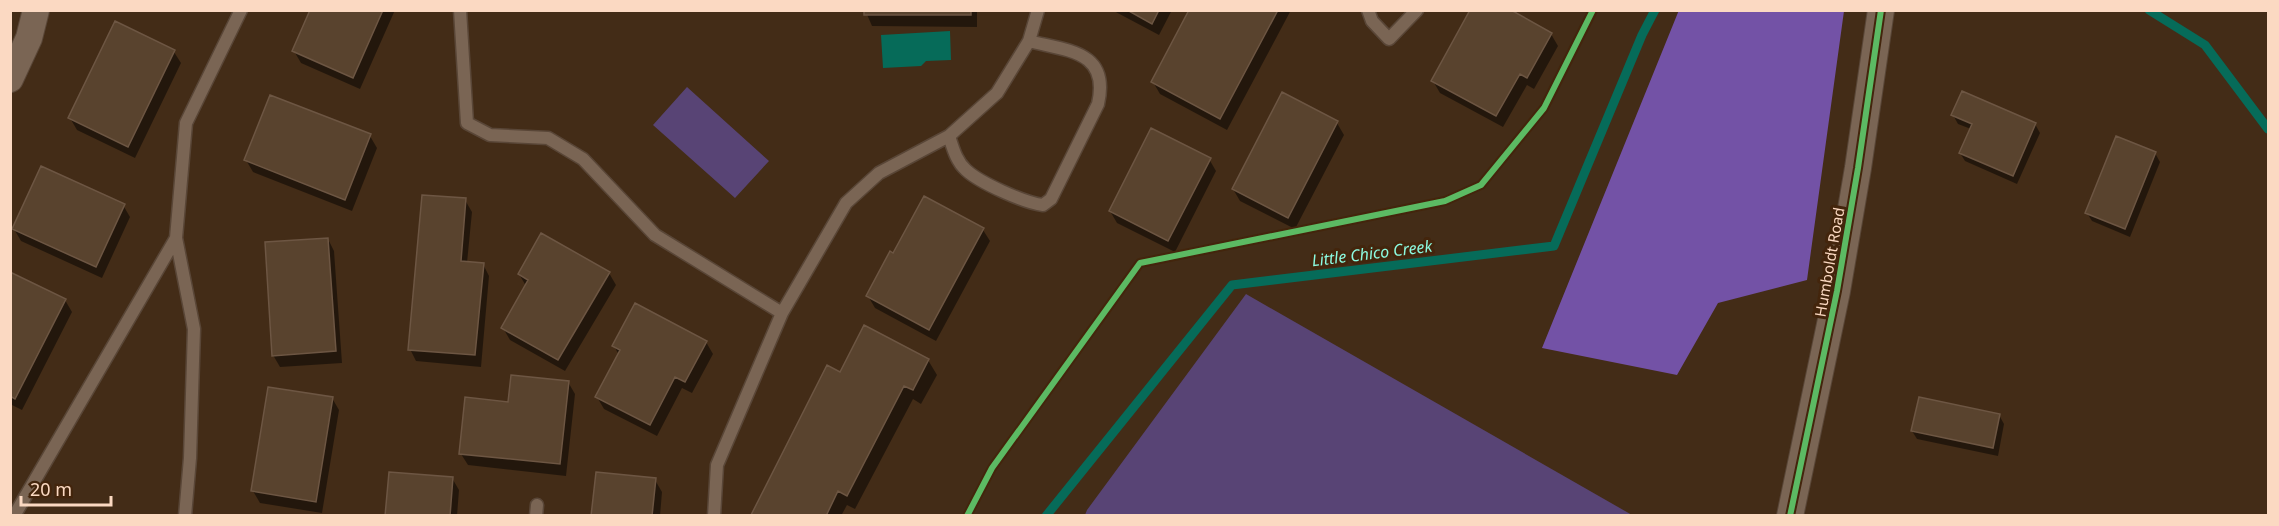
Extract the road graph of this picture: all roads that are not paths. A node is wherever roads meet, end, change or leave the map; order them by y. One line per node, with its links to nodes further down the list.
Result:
1 (36, 10): 9 (street)
2 (460, 10): 12 (lane)
3 (1038, 10): 8 (lane)
4 (1368, 10): 5 (lane)
5 (1417, 10)
6 (1881, 10): 16 (street, Humboldt Road)
7 (240, 11): 11 (lane)
8 (1029, 41): 10 (lane); 10 (lane)
9 (10, 79)
10 (949, 136): 12 (lane)
11 (176, 238): 13 (lane); 14 (lane)
12 (782, 313): 15 (lane)
13 (14, 516)
14 (185, 516)
15 (714, 516)
16 (1790, 516)

